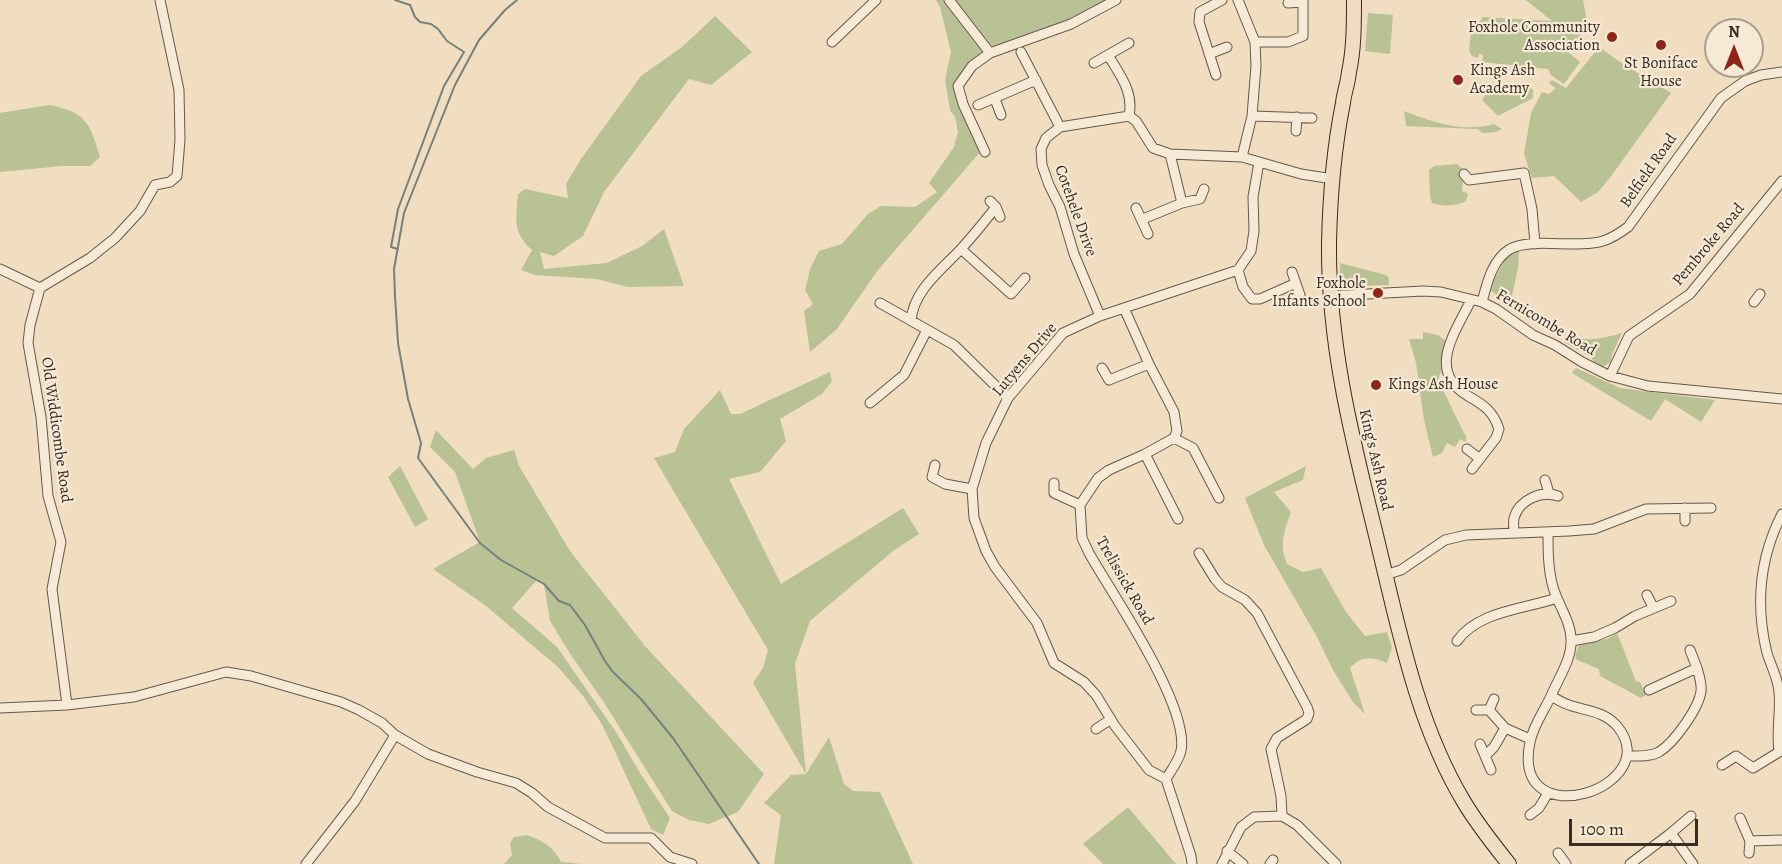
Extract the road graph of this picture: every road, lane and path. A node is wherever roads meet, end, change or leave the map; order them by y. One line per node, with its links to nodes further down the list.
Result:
1 (160, 0): 51 (street)
2 (876, 0): 10 (street)
3 (949, 0): 15 (street)
4 (1116, 0): 15 (street)
5 (1222, 0): 16 (street)
6 (1238, 0): 11 (street)
7 (1354, 0): 35 (highway, King's Ash Road)
8 (1303, 1): 9 (street); 11 (street)
9 (1288, 3)
10 (832, 42)
11 (1255, 42): 26 (street)
12 (1129, 43): 17 (street)
13 (1227, 47): 16 (street)
14 (1021, 52): 21 (street)
15 (990, 53): 31 (street)
16 (1209, 54): 20 (street)
17 (1108, 55): 18 (street); 25 (street)
18 (1094, 63)
19 (1782, 72): 44 (street, Belfield Road)
20 (1216, 75)
21 (1036, 80): 22 (street); 29 (street)
22 (995, 99): 23 (street); 24 (street)
23 (978, 105)
24 (1001, 115)
25 (1129, 116): 29 (street); 32 (street)
26 (1252, 116): 27 (street); 33 (street)
27 (1297, 117): 28 (street); 30 (street)
28 (1312, 118)
29 (1060, 127): 58 (street, Cotehele Drive)
30 (1296, 131)
31 (985, 152)
32 (1170, 154): 33 (street); 39 (street)
33 (1242, 157): 34 (street)
34 (1259, 162): 35 (street); 47 (street)
35 (1333, 179): 53 (highway, King's Ash Road)
36 (1467, 180): 44 (street)
37 (1782, 181): 63 (street, Pembroke Road)
38 (1204, 189): 39 (street)
39 (1182, 203): 42 (street)
40 (1136, 208): 42 (street)
41 (1000, 217): 45 (street)
42 (1143, 219): 43 (street)
43 (1148, 234)
44 (1535, 244): 55 (street, Belfield Road)
45 (961, 249): 49 (street); 59 (street)
46 (0, 269): 51 (street)
47 (1238, 270): 50 (street); 57 (street, Lutyens Drive)
48 (1292, 272): 50 (street)
49 (1025, 278)
50 (1296, 283): 52 (street)
51 (40, 288): 102 (street, Old Widdicombe Road)
52 (1300, 295)
53 (1330, 296): 54 (street, Fernicombe Road); 90 (highway, King's Ash Road)
54 (1471, 300): 55 (street, Fernicombe Road); 72 (street)
55 (1482, 302): 63 (street, Fernicombe Road)
56 (880, 303): 59 (street)
57 (1124, 308): 58 (street, Lutyens Drive); 61 (street)
58 (1100, 316): 66 (street, Lutyens Drive)
59 (911, 321): 60 (street)
60 (927, 330): 66 (street); 68 (street)
61 (1149, 364): 64 (street); 69 (street)
62 (1102, 368): 64 (street)
63 (1610, 376): 67 (street, Fernicombe Road)
64 (1109, 380): 65 (street)
65 (1112, 390)
66 (1008, 398): 78 (street, Lutyens Drive)
67 (1782, 399)
68 (870, 404)
69 (1174, 438): 71 (street); 80 (street)
70 (1467, 449): 72 (street)
71 (1145, 454): 81 (street); 85 (street)
72 (1480, 459): 74 (street)
73 (935, 465): 75 (street)
74 (1472, 469)
75 (932, 477): 76 (street); 78 (street)
76 (922, 480)
77 (1545, 480): 88 (street)
78 (972, 489): 106 (street, Lutyens Drive)
79 (1051, 491): 81 (street)
80 (1219, 498)
81 (1080, 505): 117 (street, Trelissick Road)
82 (1684, 508): 83 (street); 86 (street); 87 (street)
83 (1711, 508)
84 (1782, 514): 112 (street)
85 (1178, 519)
86 (1685, 520)
87 (1548, 532): 88 (street); 92 (street)
88 (1514, 533): 90 (street)
89 (1199, 553): 120 (street)
90 (1385, 575): 135 (highway, King's Ash Road)
91 (1647, 595): 94 (street)
92 (1557, 598): 95 (street); 96 (street)
93 (1671, 601): 94 (street)
94 (1653, 607): 96 (street)
95 (1457, 641)
96 (1571, 641): 100 (street)
97 (1690, 650): 98 (street)
98 (1697, 668): 99 (street); 114 (street)
99 (1650, 690)
100 (1551, 696): 110 (street); 114 (street)
101 (1494, 699): 105 (street)
102 (67, 705): 103 (street); 109 (street)
103 (0, 708)
104 (1476, 710): 105 (street)
105 (1489, 710): 107 (street)
106 (1111, 719): 108 (street); 117 (street, Lutyens Drive)
107 (1505, 728): 110 (street); 113 (street)
108 (1096, 729)
109 (395, 735): 129 (street); 130 (street)
110 (1530, 739): 118 (street)
111 (1480, 744): 113 (street)
112 (1781, 753): 115 (street)
113 (1485, 756): 116 (street)
114 (1627, 756): 118 (street)
115 (1722, 765)
116 (1491, 770)
117 (1166, 779): 131 (street)
118 (1548, 793): 119 (street)
119 (1530, 815)
120 (1282, 816): 126 (street); 134 (street)
121 (1691, 816): 123 (street)
122 (1740, 818): 125 (street)
123 (1671, 833): 137 (street); 138 (street)
124 (1782, 840): 125 (street)
125 (1750, 841): 128 (street)
126 (1227, 851): 132 (street); 133 (street)
127 (1558, 853): 136 (street)
128 (1749, 853)
129 (306, 864)
130 (692, 864)
131 (1192, 864)
132 (1222, 864)
133 (1243, 864)
134 (1336, 864)
135 (1509, 864)
136 (1566, 864)
137 (1630, 864)
138 (1694, 864)

